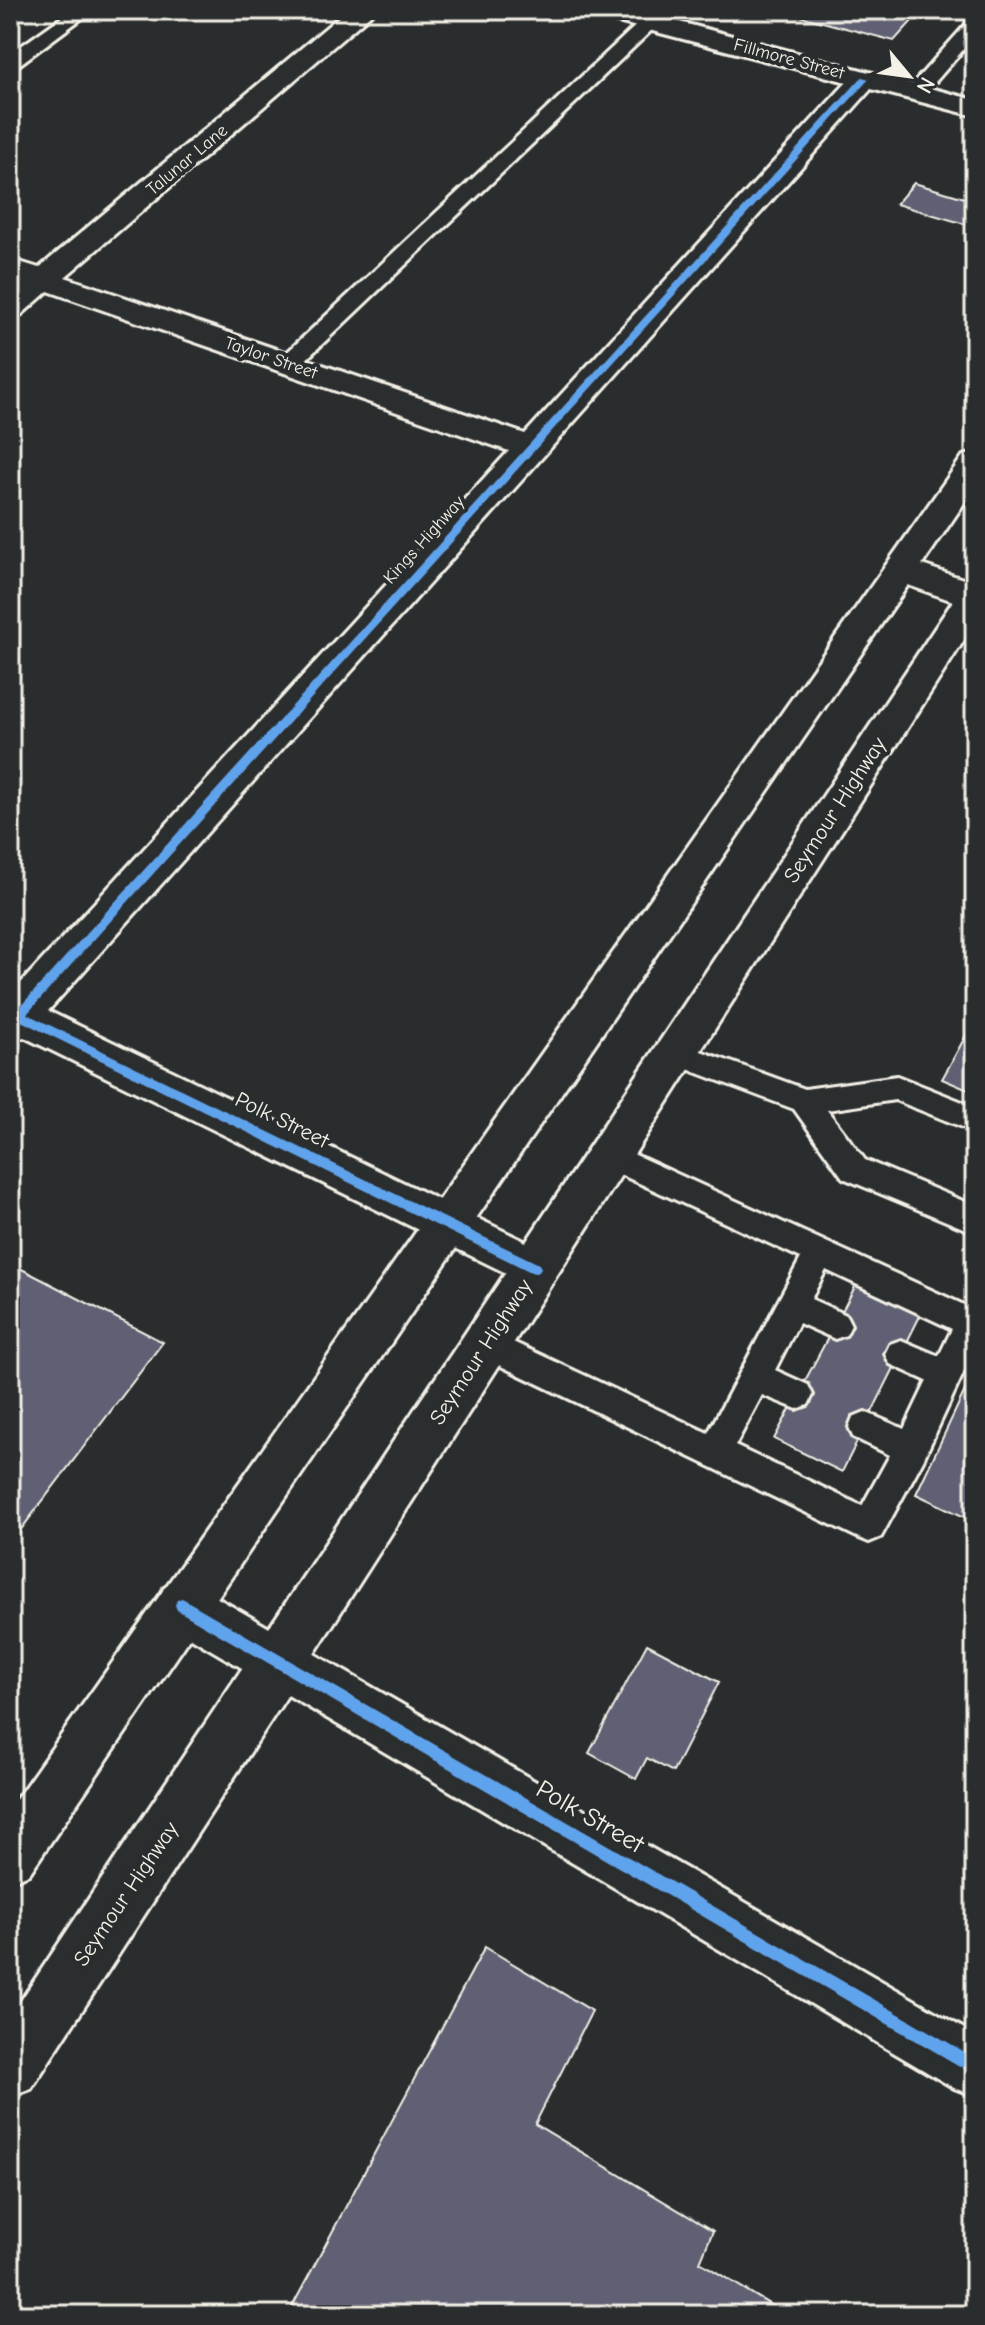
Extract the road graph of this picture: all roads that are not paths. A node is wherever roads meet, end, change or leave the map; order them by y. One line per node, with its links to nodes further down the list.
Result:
1 (84, 10): 6 (lane)
2 (363, 10): 11 (street, Talunar Lane)
3 (604, 10): 4 (street, Fillmore Street)
4 (650, 22): 7 (street, Fillmore Street); 13 (lane)
5 (975, 25): 8 (lane)
6 (10, 63)
7 (865, 79): 8 (street, Fillmore Street); 14 (street, Kings Highway)
8 (916, 92): 9 (street, Fillmore Street)
9 (975, 108)
10 (10, 268): 11 (street, Taylor Street)
11 (45, 280): 12 (street, Talunar Lane); 13 (street, Taylor Street)
12 (10, 308)
13 (288, 364): 14 (street, Taylor Street)
14 (532, 448): 18 (street, Kings Highway)
15 (975, 463): 16 (street)
16 (901, 570): 17 (street); 24 (street)
17 (975, 595): 19 (street, Seymour Highway)
18 (13, 1017): 24 (street, Polk Street)
19 (676, 1053): 20 (lane); 22 (street, Seymour Highway)
20 (804, 1101): 21 (lane); 23 (lane)
21 (975, 1120)
22 (609, 1155): 25 (lane); 26 (street, Seymour Highway)
23 (975, 1220)
24 (447, 1222): 26 (street, Polk Street); 37 (street)
25 (819, 1254): 27 (lane); 31 (lane)
26 (535, 1268): 29 (street, Seymour Highway)
27 (792, 1305): 28 (lane); 32 (lane)
28 (835, 1325)
29 (487, 1344): 36 (lane); 38 (street, Seymour Highway)
30 (901, 1354): 31 (lane)
31 (946, 1375): 35 (lane)
32 (753, 1376): 33 (lane); 36 (lane)
33 (797, 1395)
34 (865, 1427): 35 (lane)
35 (911, 1449): 36 (lane)
36 (715, 1452)
37 (182, 1605): 38 (street, Polk Street); 39 (street)
38 (280, 1661): 40 (street, Polk Street); 41 (street, Seymour Highway)
39 (10, 1855)
40 (975, 2067)
41 (10, 2068)

